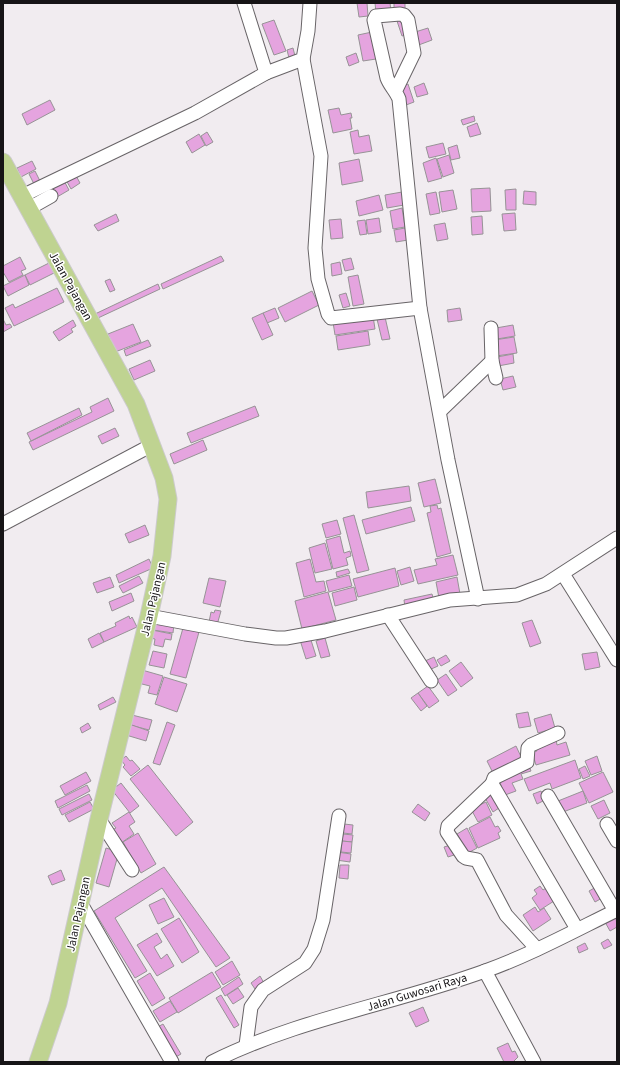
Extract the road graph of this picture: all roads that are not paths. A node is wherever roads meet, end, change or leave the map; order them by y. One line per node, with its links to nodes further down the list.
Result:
1 (244, 3): 4 (street)
2 (310, 3): 3 (street)
3 (303, 59): 4 (street); 9 (street)
4 (266, 73): 8 (street)
5 (396, 90): 5 (street); 9 (street)
6 (3, 162): 8 (main road, Jalan Pajangan)
7 (51, 196): 8 (street)
8 (25, 203): 14 (main road, Jalan Pajangan)
9 (420, 308): 13 (street)
10 (491, 328): 11 (street)
11 (492, 361): 12 (street); 13 (street)
12 (496, 378)
13 (440, 412): 18 (street)
14 (152, 445): 15 (street); 19 (main road, Jalan Pajangan)
15 (3, 524)
16 (617, 538): 17 (street)
17 (563, 574): 18 (street); 21 (street)
18 (478, 599): 20 (street)
19 (150, 616): 20 (street); 27 (main road, Jalan Pajangan)
20 (388, 616): 22 (street)
21 (617, 660)
22 (431, 681)
23 (558, 733): 24 (street)
24 (492, 784): 33 (street); 34 (street)
25 (548, 796): 32 (street)
26 (339, 816): 36 (street)
27 (99, 819): 30 (street); 31 (main road, Jalan Pajangan)
28 (607, 824): 29 (street)
29 (617, 841)
30 (132, 870)
31 (80, 902): 37 (main road, Jalan Pajangan); 38 (street)
32 (616, 911): 33 (street, Jalan Guwosari Raya)
33 (576, 929): 34 (street, Jalan Guwosari Raya)
34 (537, 949): 35 (street, Jalan Guwosari Raya)
35 (485, 971): 36 (street, Jalan Guwosari Raya); 40 (street)
36 (246, 1045): 39 (street, Jalan Guwosari Raya)
37 (38, 1062)
38 (172, 1062)
39 (212, 1062)
40 (534, 1062)

